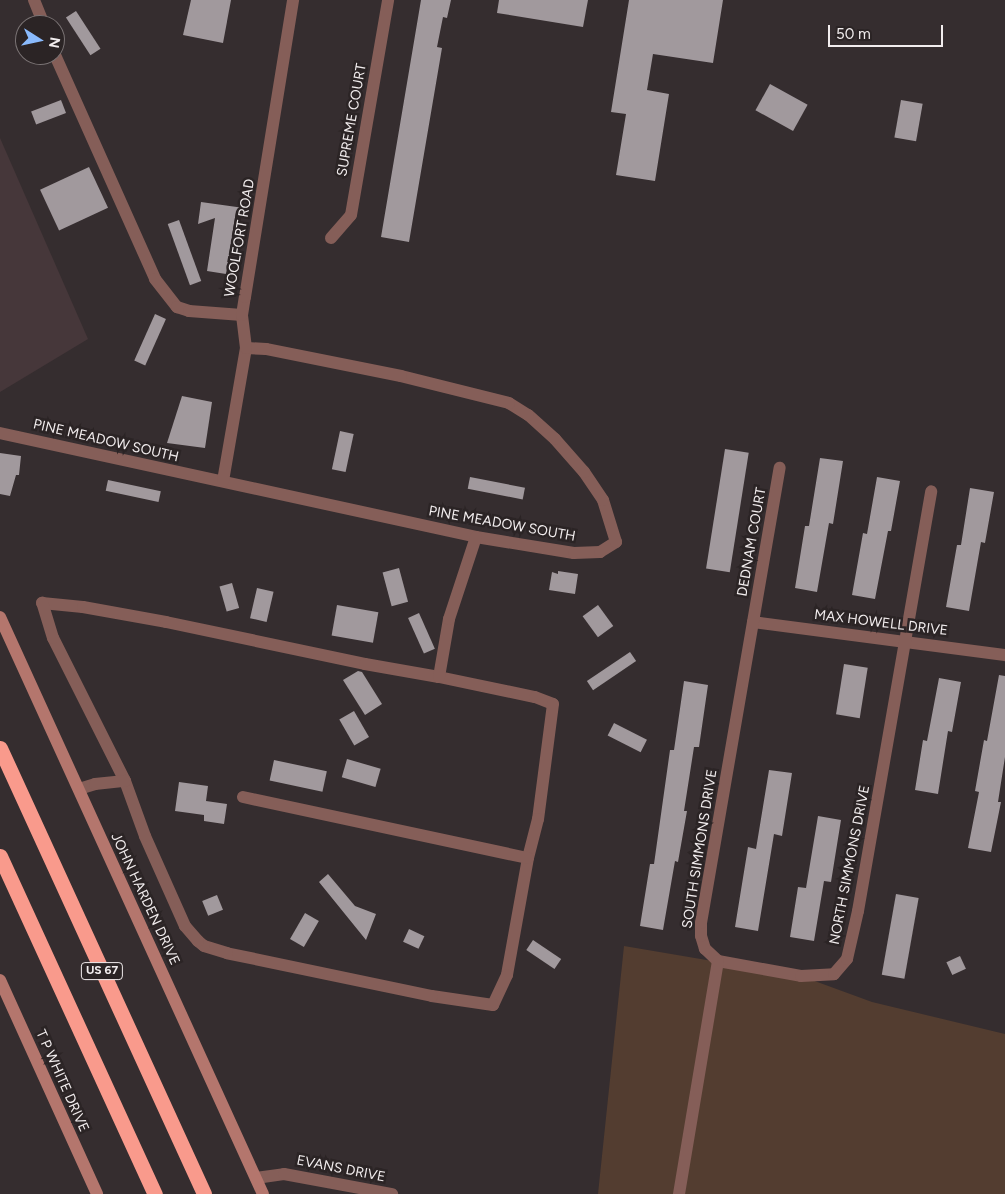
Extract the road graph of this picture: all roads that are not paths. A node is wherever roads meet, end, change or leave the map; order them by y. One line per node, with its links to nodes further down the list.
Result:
1 (34, 0): 4 (street)
2 (293, 0): 7 (street, WOOLFORT ROAD)
3 (388, 0): 6 (street, SUPREME COURT)
4 (40, 15)
5 (58, 65): 7 (street)
6 (331, 238)
7 (242, 315): 8 (street, WOOLFORT ROAD)
8 (246, 348): 11 (street, WOOLFORT ROAD); 13 (street, PINE MEADOW SOUTH)
9 (0, 433): 11 (street, PINE MEADOW SOUTH)
10 (780, 468): 15 (street, DEDNAM COURT)
11 (223, 481): 13 (street, PINE MEADOW SOUTH)
12 (931, 491): 16 (street, NORTH SIMMONS DRIVE)
13 (476, 537): 18 (street)
14 (0, 617): 21 (street, JOHN HARDEN DRIVE)
15 (753, 622): 16 (street, MAX HOWELL DRIVE); 25 (street, SOUTH SIMMONS DRIVE)
16 (906, 641): 17 (street, MAX HOWELL DRIVE); 25 (street, NORTH SIMMONS DRIVE)
17 (1005, 655)
18 (439, 676): 20 (street); 24 (street)
19 (0, 748): 30 (highway, US 67)
20 (125, 781): 21 (street); 24 (street)
21 (79, 789): 27 (street, JOHN HARDEN DRIVE)
22 (243, 797): 24 (street)
23 (0, 856): 29 (highway, US 67)
24 (528, 858)
25 (718, 961): 33 (street)
26 (0, 980): 28 (street, T P WHITE DRIVE)
27 (256, 1178): 31 (street, JOHN HARDEN DRIVE); 32 (street, EVANS DRIVE)
28 (96, 1194)
29 (155, 1194)
30 (204, 1194)
31 (263, 1194)
32 (392, 1194)
33 (679, 1194)

